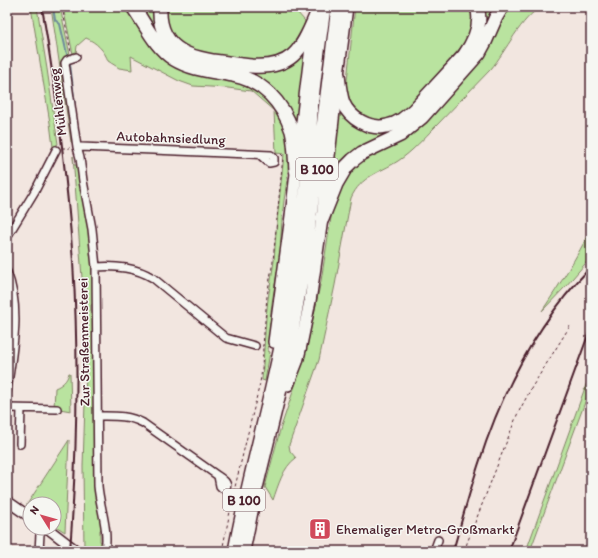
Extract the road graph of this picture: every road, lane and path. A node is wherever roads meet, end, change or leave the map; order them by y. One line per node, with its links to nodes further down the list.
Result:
1 (62, 7): 10 (path, Mühlenweg)
2 (133, 7): 15 (highway)
3 (160, 7): 9 (highway)
4 (325, 7): 23 (highway, B 100)
5 (337, 7): 28 (highway, B 100)
6 (347, 7): 11 (highway)
7 (477, 7): 11 (highway)
8 (502, 7): 16 (highway)
9 (315, 12): 15 (highway)
10 (74, 58): 12 (street, Mühlenweg)
11 (338, 75): 16 (highway)
12 (79, 147): 13 (path); 14 (street, Autobahnsiedlung); 18 (street, Zur Straßenmeisterei)
13 (56, 150): 17 (street)
14 (273, 156): 39 (path)
15 (296, 170): 23 (highway)
16 (322, 220): 28 (highway)
17 (7, 237)
18 (96, 267): 21 (street, Zur Straßenmeisterei); 27 (street, Zur Straßenmeisterei)
19 (7, 272): 22 (street)
20 (570, 326): 43 (path)
21 (255, 346)
22 (7, 387)
23 (269, 399): 40 (highway, B 100)
24 (7, 408): 25 (street)
25 (21, 409): 26 (street); 29 (street)
26 (57, 409)
27 (98, 416): 30 (street, Zur Straßenmeisterei); 38 (street, Zur Straßenmeisterei)
28 (274, 419): 41 (highway, B 100)
29 (20, 444)
30 (218, 476)
31 (7, 501): 32 (street)
32 (22, 511)
33 (40, 536): 36 (street)
34 (57, 536): 37 (street)
35 (438, 540): 42 (street)
36 (39, 551)
37 (77, 551)
38 (105, 551)
39 (222, 551)
40 (234, 551)
41 (244, 551)
42 (434, 551)
43 (465, 551)

